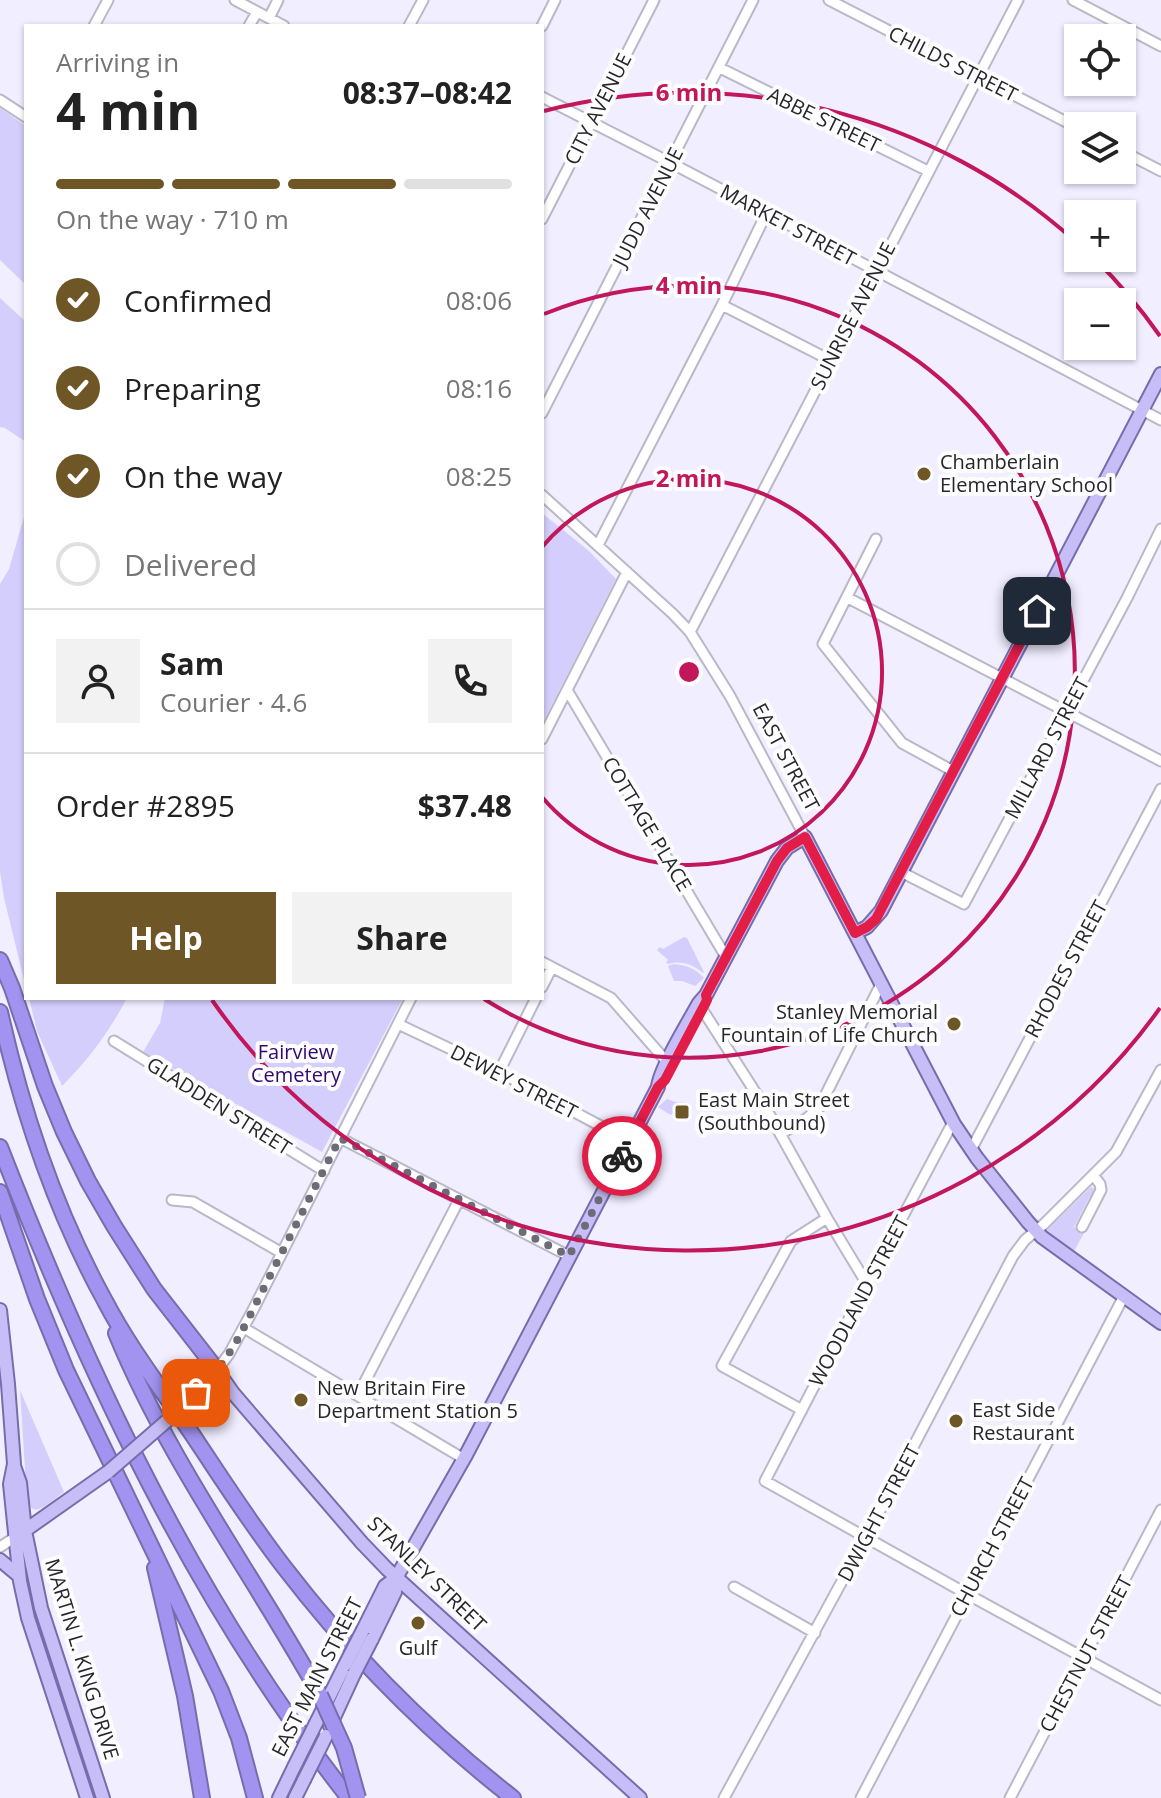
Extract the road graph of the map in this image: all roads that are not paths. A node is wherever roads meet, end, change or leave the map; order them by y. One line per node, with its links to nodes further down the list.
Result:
1 (108, 0): 13 (street)
2 (235, 0): 11 (street)
3 (278, 0): 12 (street)
4 (423, 0): 16 (street)
5 (555, 0): 17 (street)
6 (654, 0): 25 (street, CITY AVENUE)
7 (753, 0): 19 (street, JUDD AVENUE)
8 (829, 0): 20 (street, CHILDS STREET)
9 (1018, 0): 20 (street, SUNRISE AVENUE)
10 (1073, 0): 18 (street)
11 (257, 12): 12 (street); 14 (street)
12 (269, 18): 15 (street)
13 (95, 24)
14 (250, 24)
15 (280, 24)
16 (410, 24)
17 (543, 24)
18 (1161, 46)
19 (720, 68): 27 (street, JUDD AVENUE); 28 (street, ABBE STREET)
20 (977, 77): 24 (street, CHILDS STREET); 28 (street, SUNRISE AVENUE)
21 (544, 98): 25 (street, MARKET STREET)
22 (0, 100): 23 (street)
23 (24, 116)
24 (1064, 121)
25 (591, 122): 27 (street, MARKET STREET); 31 (street, CITY AVENUE)
26 (1136, 158): 29 (street)
27 (671, 163): 30 (street, MARKET STREET); 36 (street, JUDD AVENUE)
28 (928, 171): 32 (street, SUNRISE AVENUE)
29 (1161, 171)
30 (766, 214): 32 (street, MARKET STREET); 33 (street)
31 (544, 215)
32 (876, 271): 34 (street, SUNRISE AVENUE); 37 (street, MARKET STREET)
33 (722, 305): 34 (street); 42 (street)
34 (830, 360): 45 (street, SUNRISE AVENUE)
35 (1161, 374): 37 (main road)
36 (544, 409)
37 (1142, 410): 38 (street, MARKET STREET); 46 (main road)
38 (1161, 420)
39 (544, 497): 42 (street, EAST STREET)
40 (1161, 529): 48 (street, MILLARD STREET)
41 (876, 539): 44 (street)
42 (598, 545): 43 (street, EAST STREET)
43 (627, 572): 45 (street, EAST STREET); 47 (street)
44 (848, 598): 46 (street); 51 (street)
45 (690, 632): 53 (street, EAST STREET)
46 (1003, 678): 48 (street); 51 (main road)
47 (567, 690): 49 (street); 56 (street, COTTAGE PLACE)
48 (1066, 711): 50 (street); 54 (street, MILLARD STREET)
49 (544, 735)
50 (1161, 761)
51 (953, 771): 54 (main road)
52 (1161, 789): 76 (street, RHODES STREET)
53 (805, 837): 55 (main road, EAST STREET); 56 (main road, EAST MAIN STREET)
54 (901, 872): 55 (main road)
55 (855, 933): 59 (main road, EAST STREET)
56 (726, 957): 60 (main road, EAST MAIN STREET)
57 (0, 960): 94 (highway)
58 (547, 965): 67 (street)
59 (881, 984): 71 (main road, EAST STREET); 72 (street)
60 (706, 995): 63 (main road, EAST MAIN STREET); 67 (main road, EAST MAIN STREET)
61 (410, 1000): 65 (street)
62 (535, 1000): 69 (street)
63 (702, 1009): 70 (main road, EAST MAIN STREET); 72 (street)
64 (0, 1012): 89 (highway)
65 (398, 1024): 69 (street, DEWEY STREET); 73 (street)
66 (114, 1041): 77 (street, GLADDEN STREET)
67 (667, 1062): 70 (main road, EAST MAIN STREET)
68 (1161, 1070): 78 (street, DWIGHT STREET)
69 (499, 1072): 74 (street, DEWEY STREET)
70 (658, 1087): 74 (main road, EAST MAIN STREET)
71 (953, 1122): 76 (main road, EAST STREET); 87 (street, WOODLAND STREET)
72 (780, 1134): 82 (street)
73 (340, 1138): 77 (street); 81 (street)
74 (629, 1141): 86 (main road, EAST MAIN STREET)
75 (0, 1147): 118 (highway)
76 (971, 1150): 84 (main road, EAST STREET)
77 (324, 1171): 85 (street)
78 (1093, 1175): 83 (street); 84 (street, DWIGHT STREET)
79 (0, 1192): 102 (highway)
80 (172, 1200): 85 (street)
81 (459, 1200): 86 (street); 95 (street)
82 (827, 1218): 87 (street); 96 (street)
83 (1082, 1227)
84 (1035, 1231): 88 (main road, EAST STREET); 100 (street, DWIGHT STREET)
85 (282, 1253): 92 (street)
86 (569, 1256): 97 (main road, EAST MAIN STREET)
87 (867, 1284): 96 (street, WOODLAND STREET)
88 (1124, 1296): 91 (main road, EAST STREET); 107 (street, CHURCH STREET)
89 (104, 1301): 119 (highway, bridge); 120 (highway)
90 (0, 1310): 93 (main road)
91 (1161, 1323)
92 (244, 1328): 94 (street); 95 (street)
93 (2, 1336): 99 (main road)
94 (217, 1370): 99 (main road, bridge); 105 (main road, STANLEY STREET)
95 (358, 1395): 97 (street)
96 (802, 1410): 100 (street, WOODLAND STREET)
97 (464, 1459): 105 (main road, EAST MAIN STREET)
98 (1161, 1511): 109 (street, CHESTNUT STREET)
99 (20, 1534): 101 (street); 104 (main road, MARTIN L. KING DRIVE); 113 (main road, MARTIN L. KING DRIVE)
100 (866, 1537): 107 (street); 108 (street, DWIGHT STREET)
101 (0, 1547)
102 (151, 1548): 114 (highway); 115 (highway)
103 (0, 1560): 104 (main road)
104 (19, 1576): 112 (main road, MARTIN L. KING DRIVE)
105 (396, 1578): 110 (main road, EAST MAIN STREET, bridge); 121 (main road, STANLEY STREET)
106 (734, 1587): 108 (street)
107 (967, 1594): 109 (street); 123 (street, CHURCH STREET)
108 (815, 1633): 122 (street, DWIGHT STREET)
109 (1084, 1658): 111 (street); 124 (street, CHESTNUT STREET)
110 (350, 1670): 116 (main road, EAST MAIN STREET, bridge); 117 (main road, EAST MAIN STREET, bridge)
111 (1161, 1700)
112 (87, 1798)
113 (103, 1798)
114 (202, 1798)
115 (255, 1798)
116 (279, 1798)
117 (295, 1798)
118 (349, 1798)
119 (358, 1798)
120 (513, 1798)
121 (640, 1798)
122 (724, 1798)
123 (861, 1798)
124 (1010, 1798)

